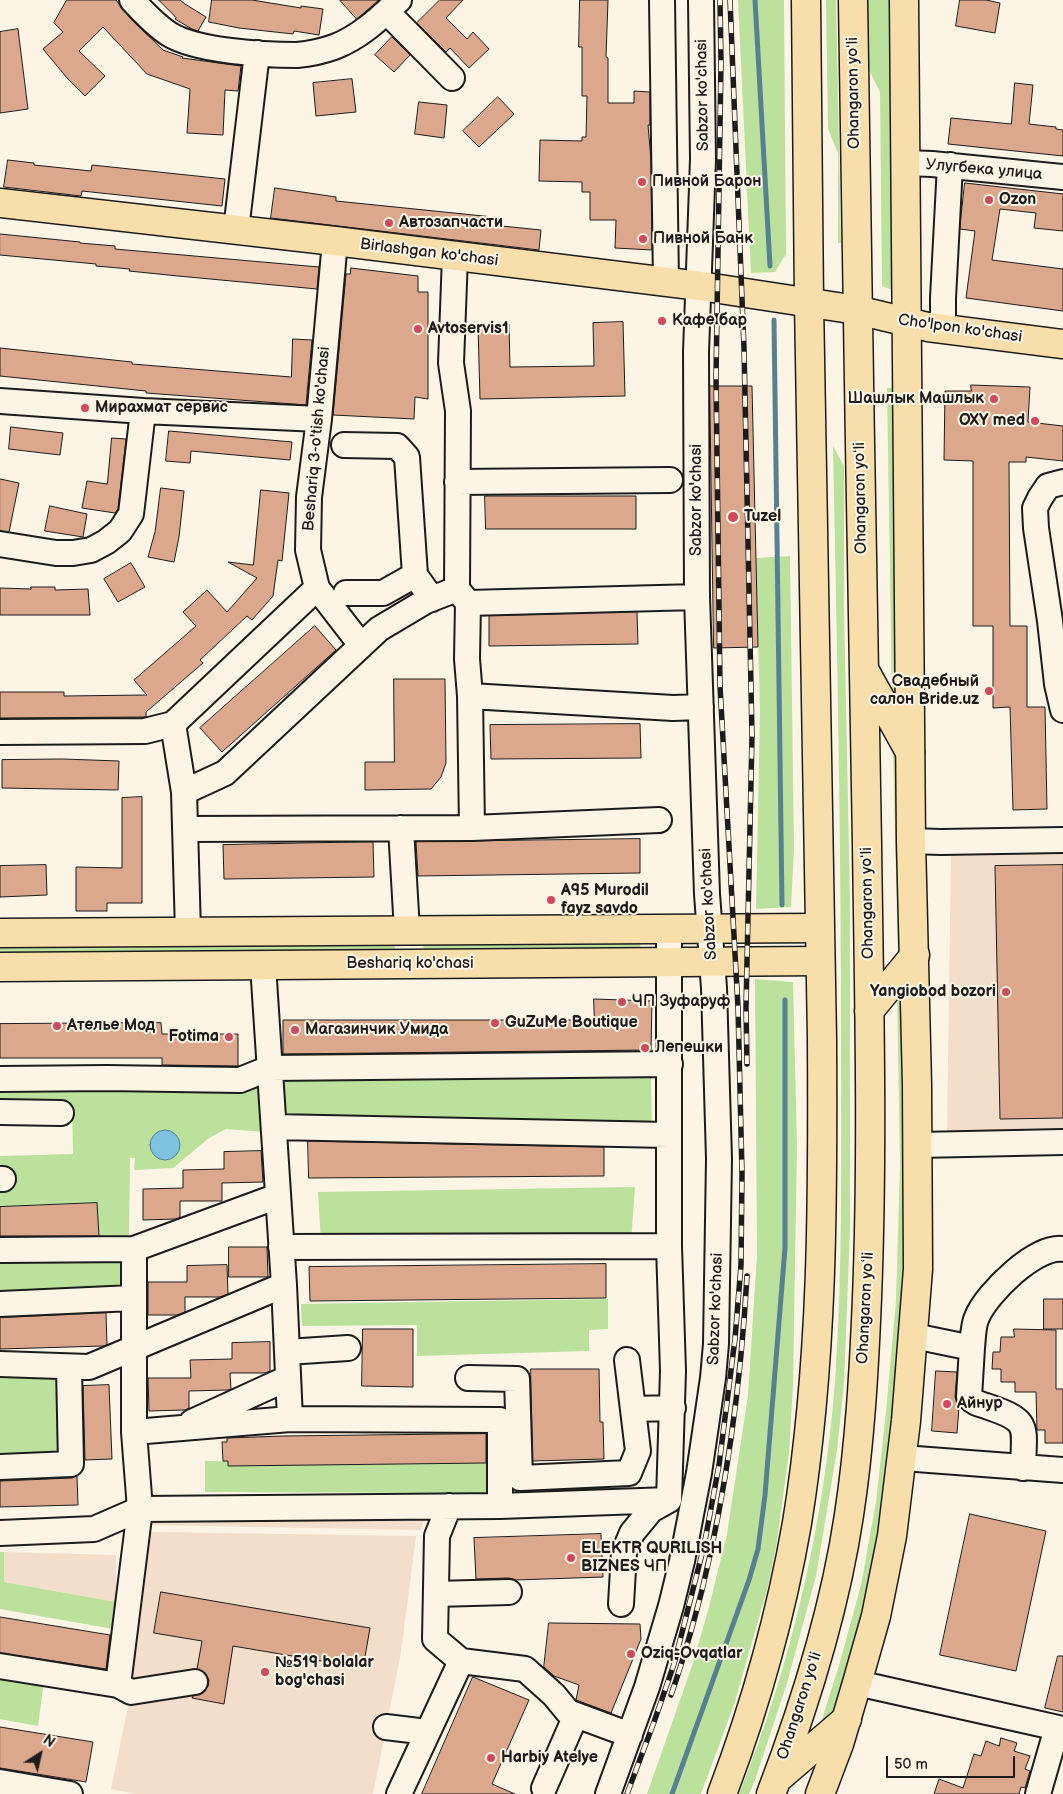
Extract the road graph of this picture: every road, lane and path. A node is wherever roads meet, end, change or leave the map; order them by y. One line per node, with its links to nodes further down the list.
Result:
1 (132, 0): 8 (street)
2 (662, 0): 17 (street)
3 (701, 0): 18 (street, Sabzor ko'chasi)
4 (806, 0): 19 (main road)
5 (853, 0): 20 (main road, Ohangaron yoʻli)
6 (904, 0): 10 (main road)
7 (393, 6): 8 (street); 9 (street)
8 (257, 53): 14 (street)
9 (452, 78)
10 (905, 163): 11 (street, Улугбека улица); 21 (main road)
11 (950, 165): 12 (street, Улугбека улица); 22 (street)
12 (1063, 177)
13 (0, 203): 14 (main road, Birlashgan ko'chasi)
14 (236, 230): 15 (main road, Birlashgan ko'chasi)
15 (335, 241): 16 (main road, Birlashgan ko'chasi); 26 (street, Beshariq 3-o'tish ko'chasi)
16 (456, 256): 17 (main road, Birlashgan ko'chasi); 29 (street)
17 (666, 282): 18 (main road, Birlashgan ko'chasi)
18 (700, 286): 19 (main road, Birlashgan ko'chasi); 36 (street, Sabzor ko'chasi)
19 (809, 302): 20 (main road, Birlashgan ko'chasi); 53 (main road)
20 (857, 310): 21 (main road, Cho'lpon ko'chasi); 39 (main road, Ohangaron yoʻli)
21 (906, 323): 22 (main road, Cho'lpon ko'chasi); 45 (main road)
22 (943, 328): 23 (main road, Cho'lpon ko'chasi)
23 (1063, 344)
24 (0, 401): 25 (street)
25 (143, 411): 26 (street); 31 (street)
26 (319, 419): 33 (street, Beshariq 3-o'tish ko'chasi)
27 (344, 445): 32 (street)
28 (670, 480): 29 (street)
29 (457, 482): 35 (street)
30 (1063, 482): 42 (street)
31 (0, 544)
32 (415, 575): 34 (street); 37 (street)
33 (317, 588): 38 (street); 43 (street)
34 (346, 593)
35 (462, 596): 36 (street); 37 (street); 40 (street)
36 (697, 597): 41 (street, Sabzor ko'chasi)
37 (432, 599): 38 (street)
38 (361, 645): 46 (street)
39 (864, 669): 45 (main road); 66 (main road, Ohangaron yoʻli)
40 (470, 696): 41 (street); 49 (street)
41 (701, 707): 55 (street, Sabzor ko'chasi)
42 (1063, 710)
43 (172, 724): 44 (street); 46 (street)
44 (0, 732)
45 (910, 752): 52 (main road)
46 (184, 792): 50 (street)
47 (659, 820): 49 (street)
48 (401, 828): 49 (street); 50 (street); 56 (street)
49 (472, 828)
50 (185, 829): 57 (street)
51 (1063, 840): 52 (street)
52 (911, 841): 59 (main road)
53 (819, 928): 55 (main road, Beshariq ko'chasi); 61 (main road)
54 (669, 929): 55 (main road, Beshariq ko'chasi); 56 (main road, Beshariq ko'chasi); 62 (street)
55 (709, 929): 60 (street, Sabzor ko'chasi)
56 (407, 931): 57 (main road, Beshariq ko'chasi); 63 (main road)
57 (188, 932): 58 (main road, Beshariq ko'chasi)
58 (0, 934)
59 (915, 955): 66 (main road); 75 (main road)
60 (712, 961): 61 (main road, Beshariq ko'chasi); 62 (main road, Beshariq ko'chasi); 122 (street, Sabzor ko'chasi)
61 (820, 961): 129 (main road)
62 (669, 962): 63 (main road, Beshariq ko'chasi); 67 (street)
63 (409, 964): 64 (main road, Beshariq ko'chasi)
64 (263, 965): 65 (main road, Beshariq ko'chasi); 68 (street)
65 (0, 967)
66 (869, 1011): 124 (main road, Ohangaron yoʻli)
67 (670, 1064): 68 (street); 73 (street)
68 (270, 1068): 69 (street); 72 (street)
69 (0, 1079)
70 (0, 1112): 71 (street)
71 (61, 1113)
72 (274, 1127): 73 (street); 76 (street)
73 (668, 1135): 77 (street)
74 (1063, 1142): 75 (street)
75 (918, 1145): 85 (main road)
76 (278, 1196): 78 (street); 79 (street)
77 (669, 1246): 78 (street); 95 (street)
78 (282, 1247): 82 (street)
79 (134, 1249): 81 (street); 83 (street)
80 (1063, 1249): 87 (street)
81 (0, 1250)
82 (284, 1285): 88 (street); 89 (street)
83 (133, 1298): 84 (street); 88 (street)
84 (0, 1304)
85 (914, 1336): 87 (street); 100 (main road)
86 (348, 1348): 89 (street)
87 (972, 1348): 102 (street)
88 (133, 1350): 92 (street); 99 (street)
89 (287, 1352): 93 (street)
90 (626, 1360): 96 (street)
91 (0, 1364): 92 (street)
92 (69, 1367): 101 (street)
93 (288, 1378): 97 (street); 98 (street)
94 (468, 1378): 96 (street)
95 (673, 1408): 96 (street); 104 (street)
96 (633, 1409)
97 (290, 1419): 98 (street); 106 (street)
98 (177, 1430): 99 (street)
99 (134, 1432): 107 (street)
100 (902, 1458): 102 (street); 115 (main road)
101 (0, 1467)
102 (1023, 1468): 103 (street)
103 (1063, 1470)
104 (668, 1500): 106 (street); 111 (street)
105 (449, 1506): 106 (street); 107 (street); 110 (street)
106 (500, 1506)
107 (140, 1509): 108 (street); 116 (street)
108 (0, 1532)
109 (509, 1592): 110 (street)
110 (436, 1594): 112 (street)
111 (621, 1604)
112 (461, 1661): 117 (street); 121 (street)
113 (0, 1666): 116 (street)
114 (195, 1682): 116 (street)
115 (857, 1684): 118 (main road); 120 (street)
116 (118, 1685)
117 (576, 1715): 122 (street); 125 (street)
118 (847, 1719): 124 (main road); 130 (main road)
119 (386, 1727): 121 (street)
120 (1060, 1728): 131 (street)
121 (427, 1732): 127 (street)
122 (630, 1735): 128 (street, Sabzor ko'chasi)
123 (0, 1782): 126 (street)
124 (774, 1786)
125 (544, 1788)
126 (70, 1794)
127 (399, 1794)
128 (608, 1794)
129 (722, 1794)
130 (820, 1794)
131 (1038, 1794)

